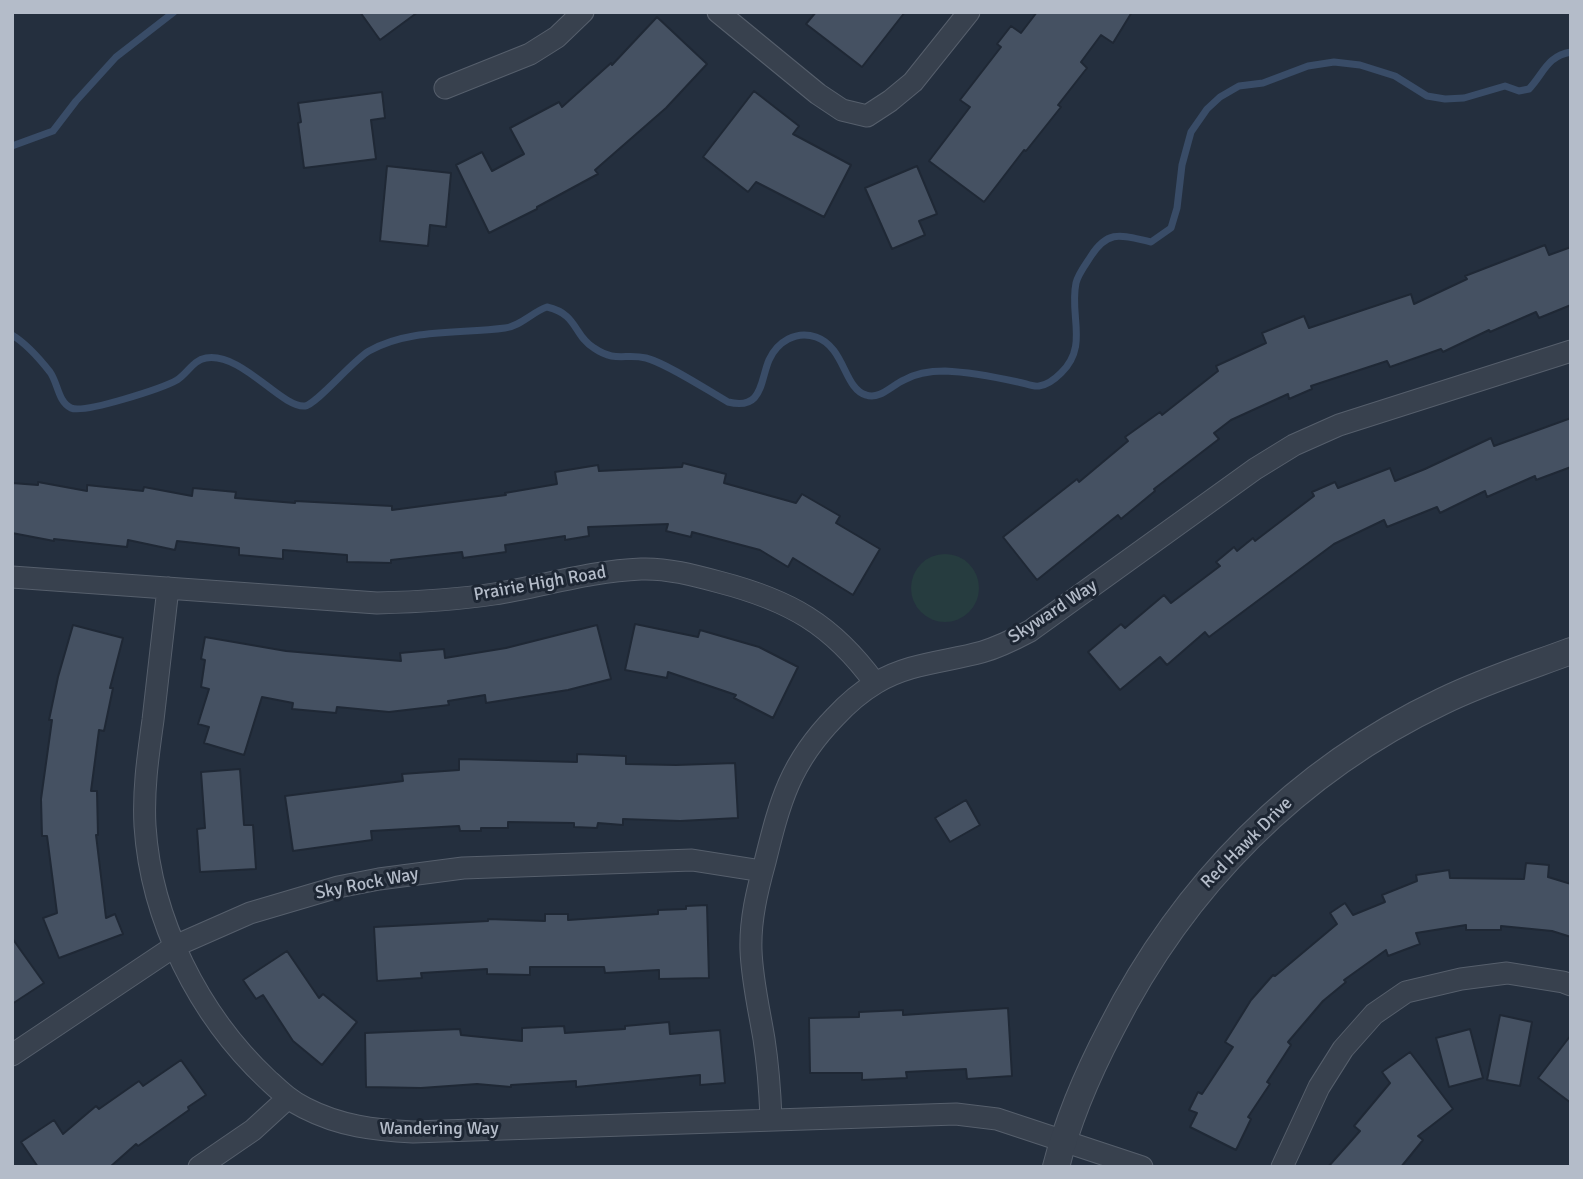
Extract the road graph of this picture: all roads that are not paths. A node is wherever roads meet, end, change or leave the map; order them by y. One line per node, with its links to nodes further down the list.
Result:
1 (583, 12): 4 (street)
2 (718, 12): 3 (street)
3 (969, 12)
4 (444, 88)
5 (1571, 351): 9 (street, Skyward Way)
6 (12, 578): 7 (street)
7 (168, 588): 9 (street, Prairie High Road); 11 (street, Wandering Way)
8 (1571, 651): 16 (street, Red Hawk Drive)
9 (875, 683): 10 (street, Skyward Way)
10 (762, 871): 11 (street, Sky Rock Way); 15 (street, Skyward Way)
11 (175, 946): 13 (street, Sky Rock Way); 14 (street, Wandering Way)
12 (1571, 985): 20 (street)
13 (12, 1055)
14 (288, 1098): 15 (street, Wandering Way); 17 (street)
15 (771, 1118): 16 (street, Wandering Way)
16 (1063, 1141): 18 (street, Red Hawk Drive); 19 (street, Wandering Way)
17 (199, 1167)
18 (1056, 1167)
19 (1142, 1167)
20 (1282, 1167)

